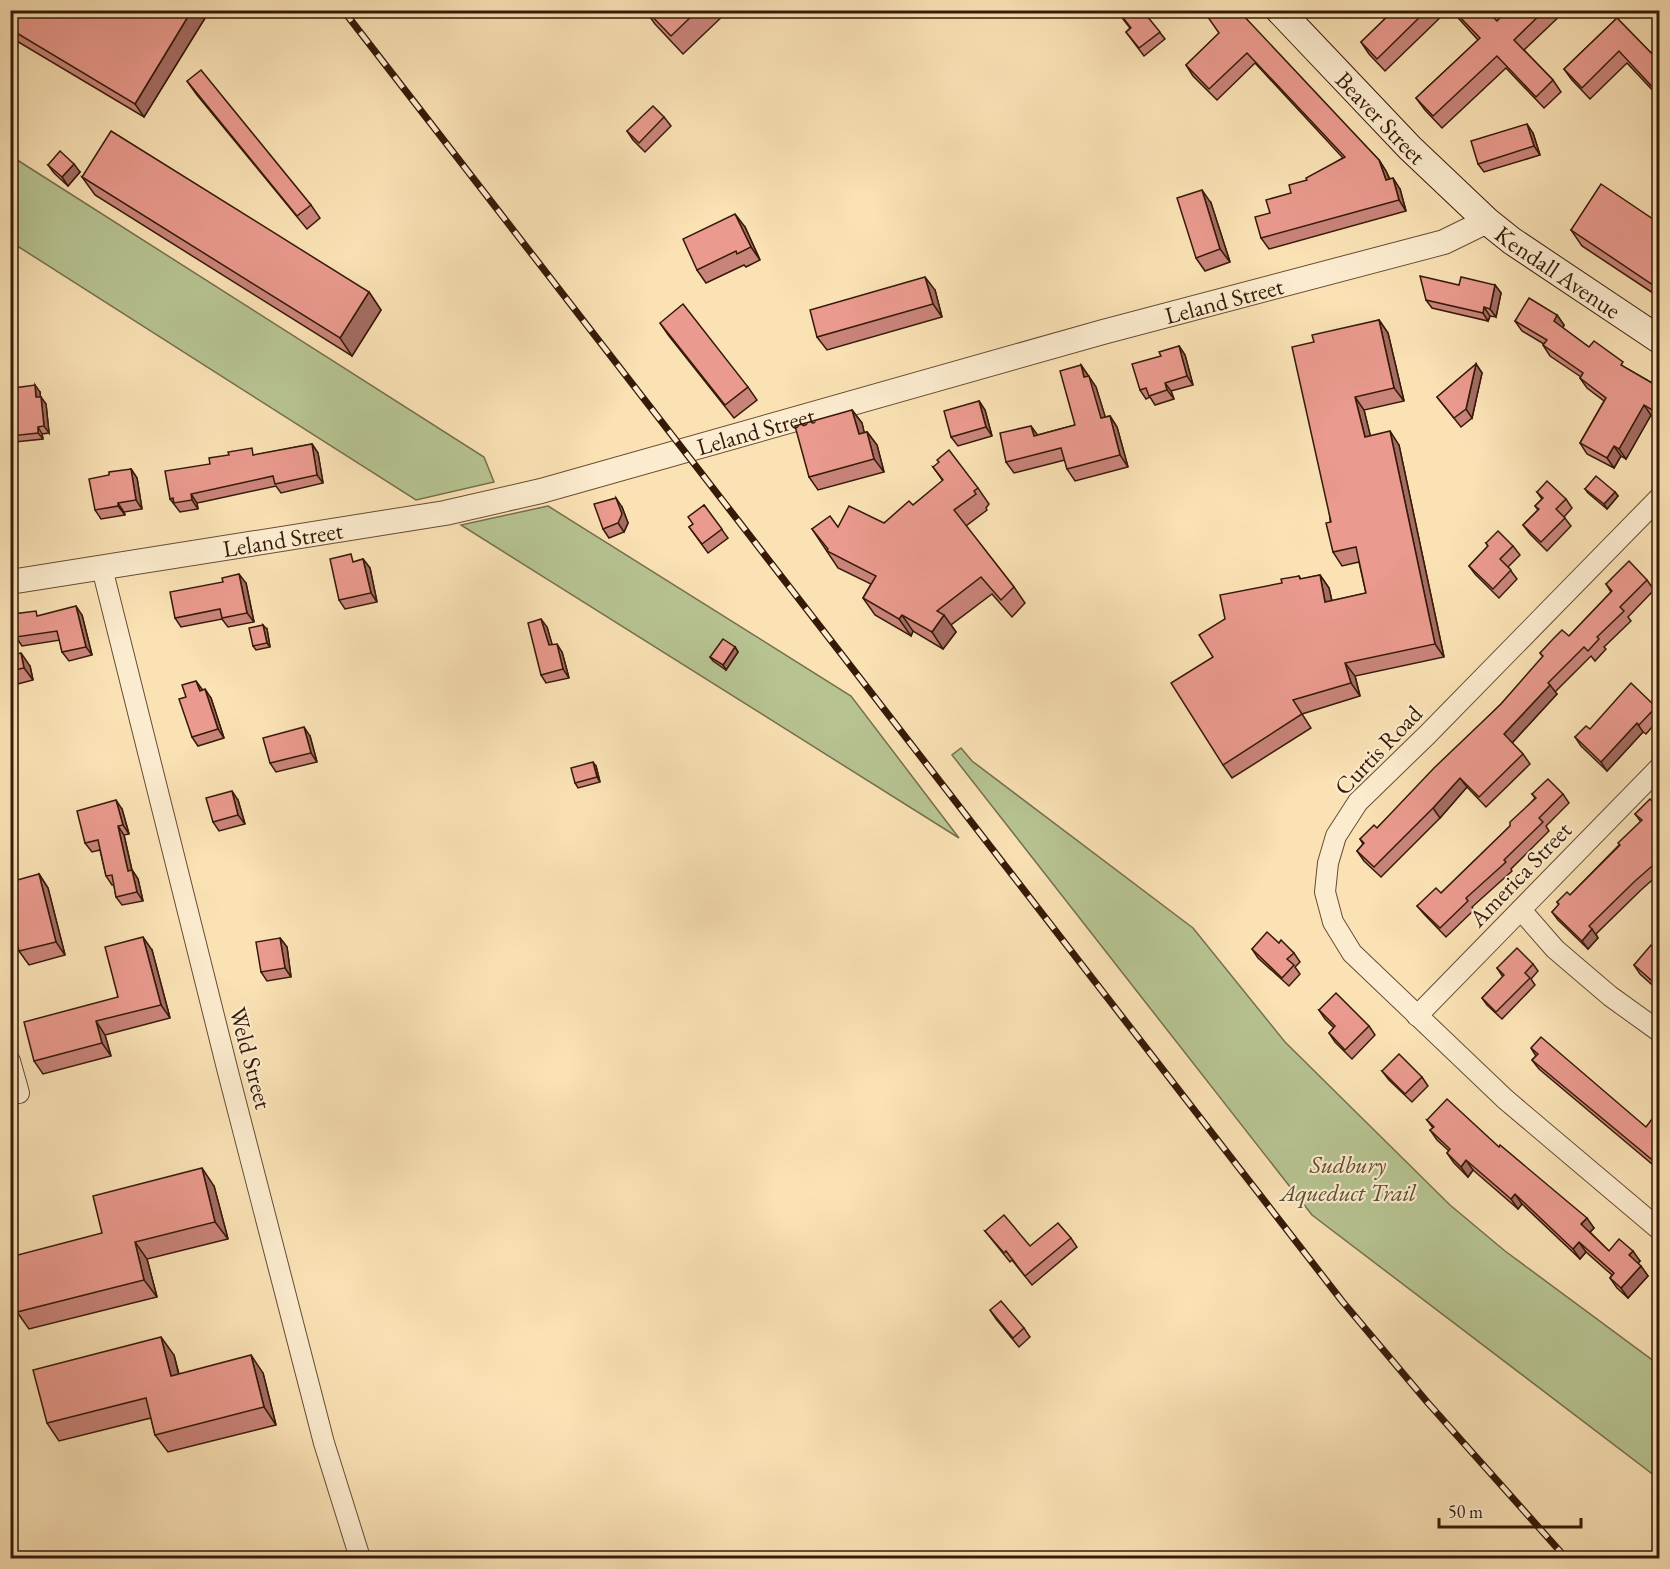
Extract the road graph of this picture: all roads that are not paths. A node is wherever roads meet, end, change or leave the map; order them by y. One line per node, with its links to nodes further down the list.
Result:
1 (1279, 10): 2 (main road, Beaver Street)
2 (1487, 221): 3 (main road, Kendall Avenue); 5 (street, Leland Street)
3 (1659, 340)
4 (1659, 497): 9 (street, Curtis Road)
5 (102, 568): 6 (street, Leland Street); 14 (street, Weld Street)
6 (10, 582)
7 (1659, 767): 8 (street, America Street)
8 (1521, 910): 9 (street, America Street); 10 (street)
9 (1417, 1016): 13 (street, Curtis Road)
10 (1659, 1032)
11 (10, 1061): 12 (street)
12 (19, 1093)
13 (1659, 1230)
14 (360, 1558)

